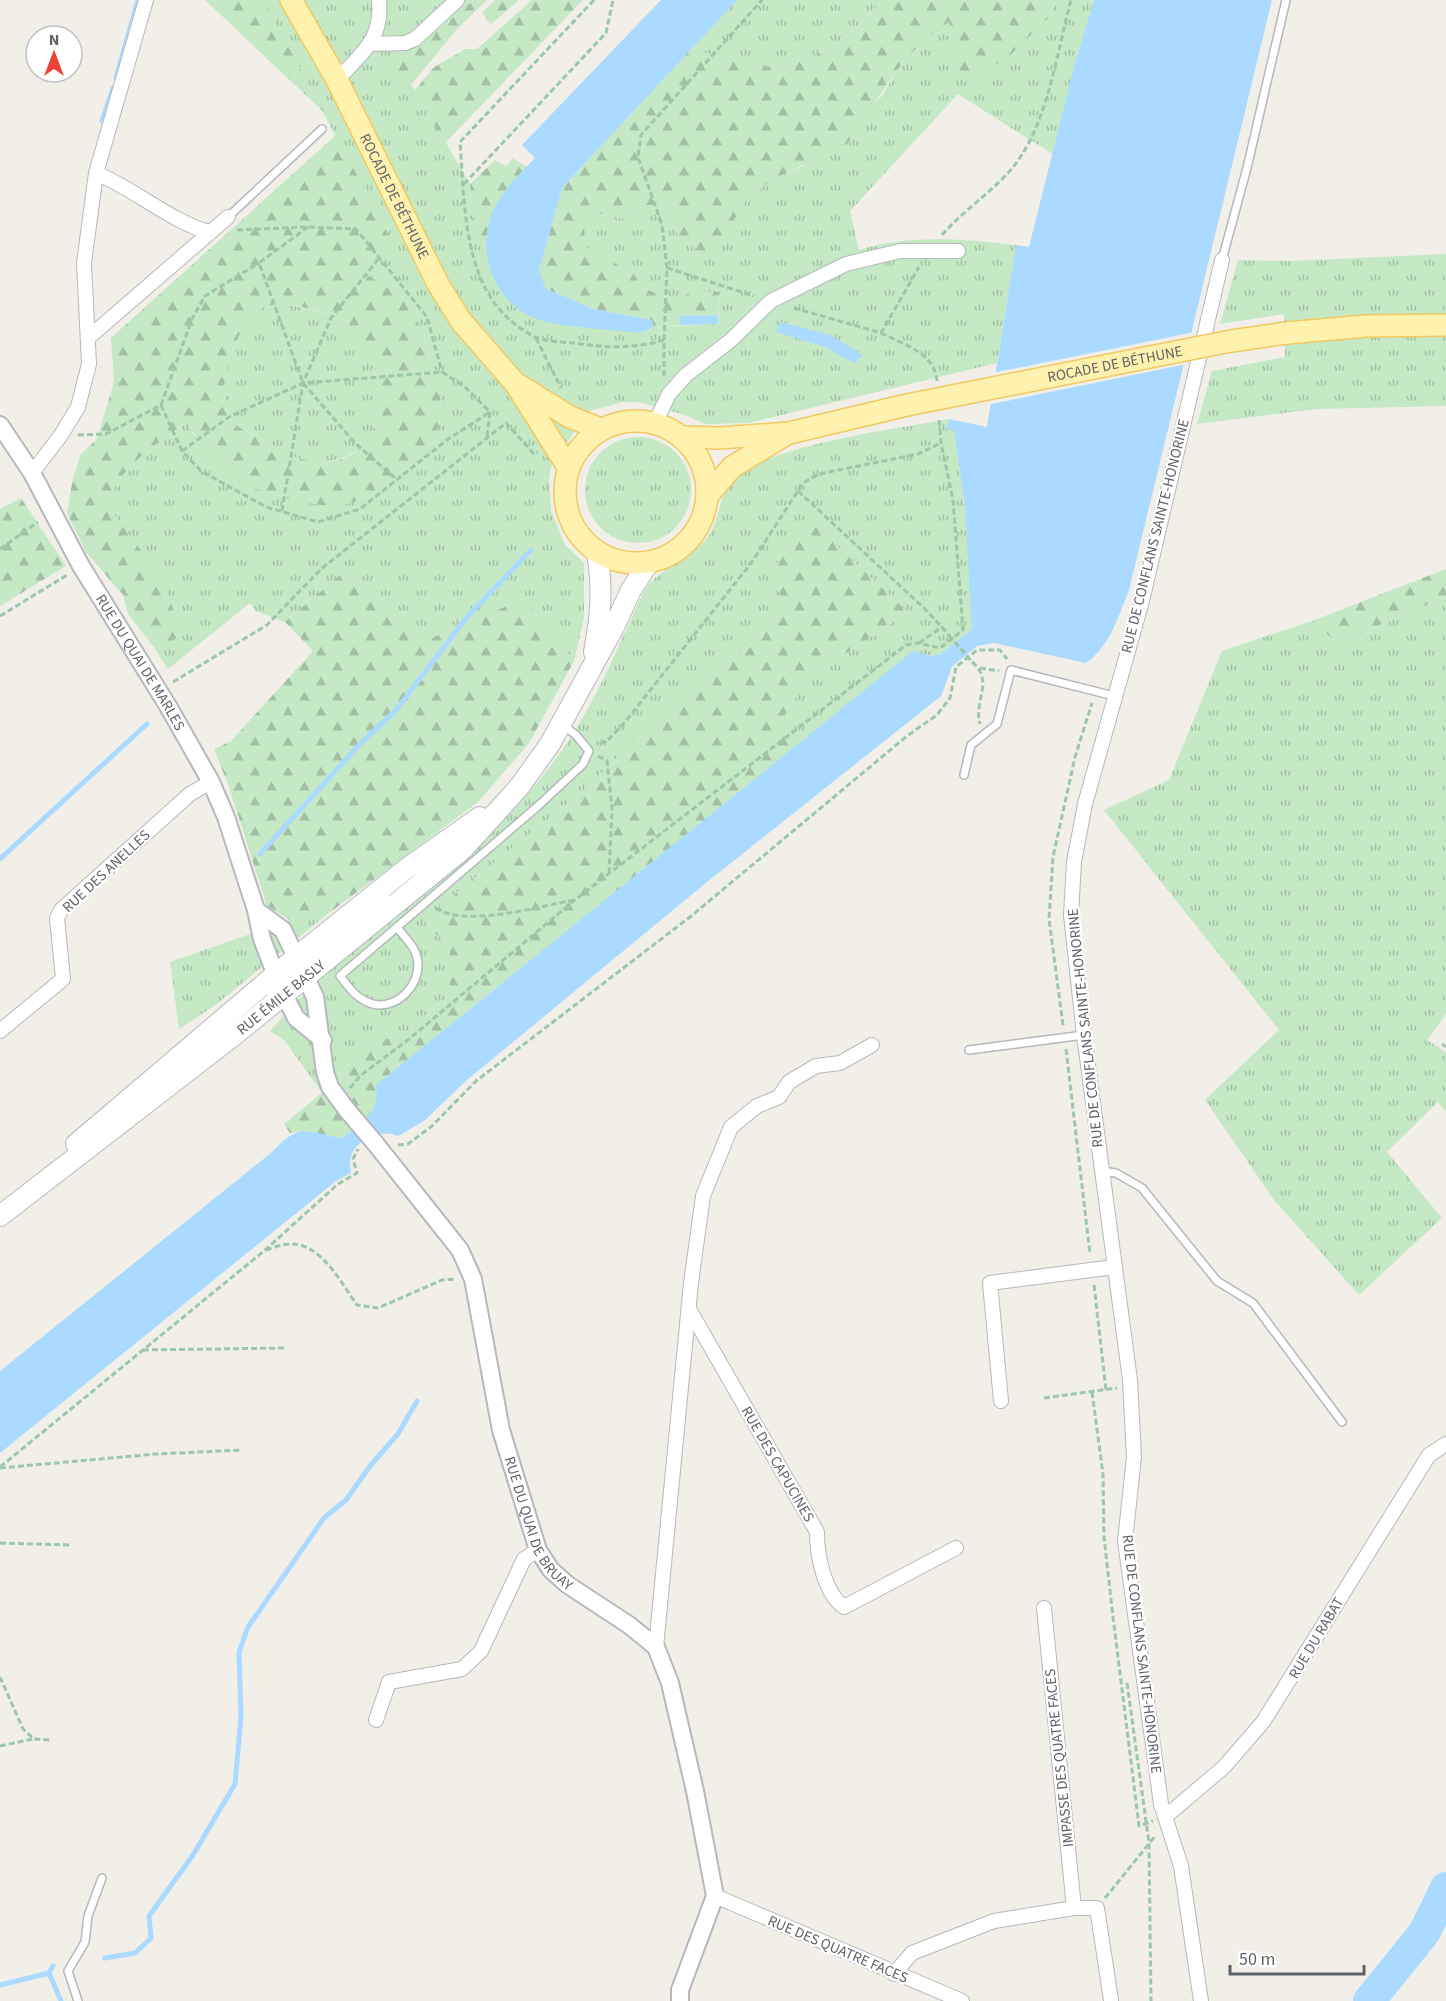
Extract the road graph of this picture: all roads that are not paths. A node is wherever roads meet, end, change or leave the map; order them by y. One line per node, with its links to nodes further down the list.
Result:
1 (146, 0): 9 (street)
2 (291, 0): 7 (main road, ROCADE DE BÉTHUNE)
3 (379, 0): 6 (street)
4 (458, 0): 6 (street)
5 (1286, 0): 13 (lane, RUE DE CONFLANS SAINTE-HONORINE)
6 (370, 44): 7 (street)
7 (337, 80): 16 (main road, ROCADE DE BÉTHUNE)
8 (322, 129): 10 (lane)
9 (96, 173): 11 (street); 15 (street)
10 (228, 217): 11 (street)
11 (208, 232): 15 (street)
12 (958, 251): 17 (street)
13 (1222, 260): 28 (street, RUE DE CONFLANS SAINTE-HONORINE)
14 (1446, 325): 20 (main road, ROCADE DE BÉTHUNE, bridge)
15 (88, 338): 23 (street)
16 (515, 383): 19 (main road, ROCADE DE BÉTHUNE); 22 (main road, ROCADE DE BÉTHUNE)
17 (655, 423): 19 (main road); 21 (main road)
18 (0, 425): 23 (street, RUE DU QUAI DE MARLES)
19 (601, 429): 22 (main road)
20 (789, 433): 21 (main road, ROCADE DE BÉTHUNE); 24 (main road, ROCADE DE BÉTHUNE)
21 (682, 437): 24 (main road)
22 (568, 467): 25 (main road)
23 (32, 473): 31 (street, RUE DU QUAI DE MARLES)
24 (708, 495): 26 (main road)
25 (597, 552): 26 (main road); 27 (main road)
26 (649, 562): 27 (main road)
27 (591, 666): 29 (main road, RUE ÉMILE BASLY)
28 (1114, 696): 30 (lane); 37 (street, RUE DE CONFLANS SAINTE-HONORINE)
29 (562, 724): 32 (main road, RUE ÉMILE BASLY); 34 (lane)
30 (964, 775)
31 (211, 782): 33 (street, RUE DU QUAI DE MARLES); 36 (street, RUE DES ANELLES)
32 (520, 786): 35 (main road, RUE ÉMILE BASLY); 35 (main road, RUE ÉMILE BASLY)
33 (255, 910): 35 (street); 35 (street)
34 (397, 927): 34 (lane)
35 (290, 977): 38 (street, RUE DU QUAI DE BRUAY); 38 (street); 42 (main road, RUE ÉMILE BASLY); 42 (main road, RUE ÉMILE BASLY)
36 (0, 1031)
37 (1084, 1035): 40 (lane); 41 (street, RUE DE CONFLANS SAINTE-HONORINE)
38 (323, 1040): 50 (street, RUE DU QUAI DE BRUAY, bridge)
39 (872, 1045): 45 (street)
40 (969, 1050)
41 (1101, 1171): 44 (street, RUE DE CONFLANS SAINTE-HONORINE); 47 (lane)
42 (28, 1194): 43 (main road, RUE ÉMILE BASLY)
43 (0, 1216)
44 (1114, 1267): 46 (street); 54 (street, RUE DE CONFLANS SAINTE-HONORINE)
45 (689, 1309): 49 (street, RUE DES CAPUCINES); 52 (street)
46 (1001, 1401)
47 (1342, 1422)
48 (1446, 1444): 54 (street, RUE DU RABAT)
49 (956, 1548)
50 (538, 1550): 52 (street, RUE DU QUAI DE BRUAY); 53 (street)
51 (1044, 1608): 57 (street, IMPASSE DES QUATRE FACES)
52 (656, 1647): 56 (street, RUE DU QUAI DE BRUAY)
53 (376, 1720)
54 (1168, 1822): 63 (street, RUE DE CONFLANS SAINTE-HONORINE)
55 (102, 1878): 60 (lane)
56 (715, 1896): 58 (street, RUE DES QUATRE FACES); 61 (street)
57 (1074, 1908): 58 (street); 59 (street)
58 (894, 1974): 62 (street, RUE DES QUATRE FACES)
59 (1112, 2000)
60 (78, 2001)
61 (680, 2001)
62 (962, 2001)
63 (1201, 2001)

